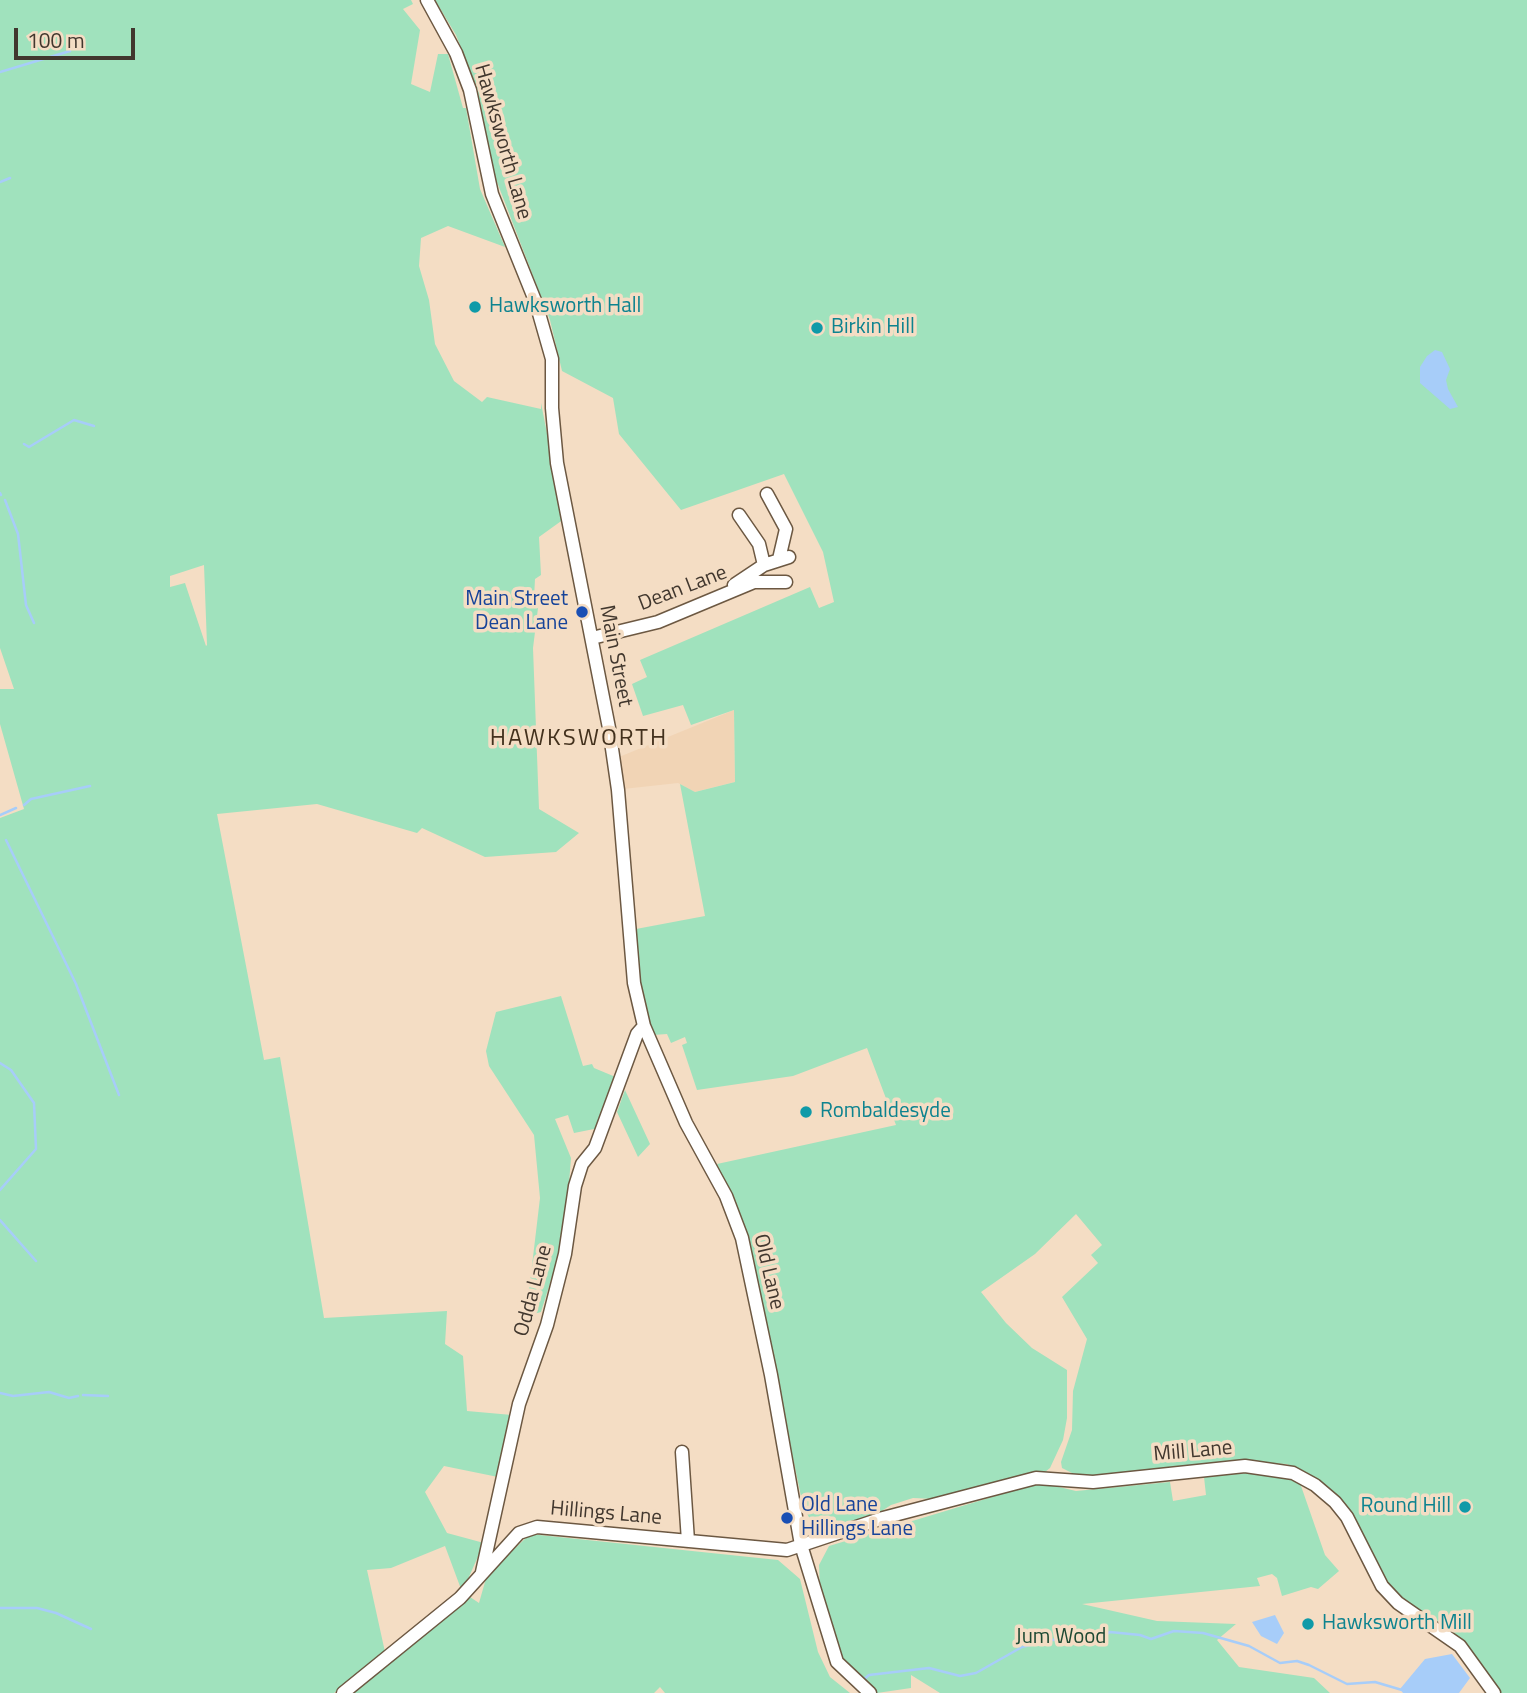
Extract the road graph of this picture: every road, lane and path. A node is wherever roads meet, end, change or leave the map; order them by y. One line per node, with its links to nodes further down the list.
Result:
1 (427, 0): 2 (street, Hawksworth Lane)
2 (557, 463): 8 (street, Main Street)
3 (767, 494): 5 (street)
4 (739, 515): 5 (street)
5 (764, 565): 7 (street)
6 (786, 582): 7 (street, Dean Lane)
7 (658, 622): 8 (street, Dean Lane)
8 (592, 638): 9 (street, Main Street)
9 (644, 1026): 12 (street, Old Lane); 13 (street, Odda Lane)
10 (682, 1452): 11 (street)
11 (688, 1541): 12 (street, Hillings Lane); 13 (street, Hillings Lane)
12 (801, 1545): 14 (street, Old Lane); 16 (street, Mill Lane)
13 (482, 1574): 15 (street, Hillings Lane)
14 (868, 1691)
15 (343, 1693)
16 (1494, 1693)

